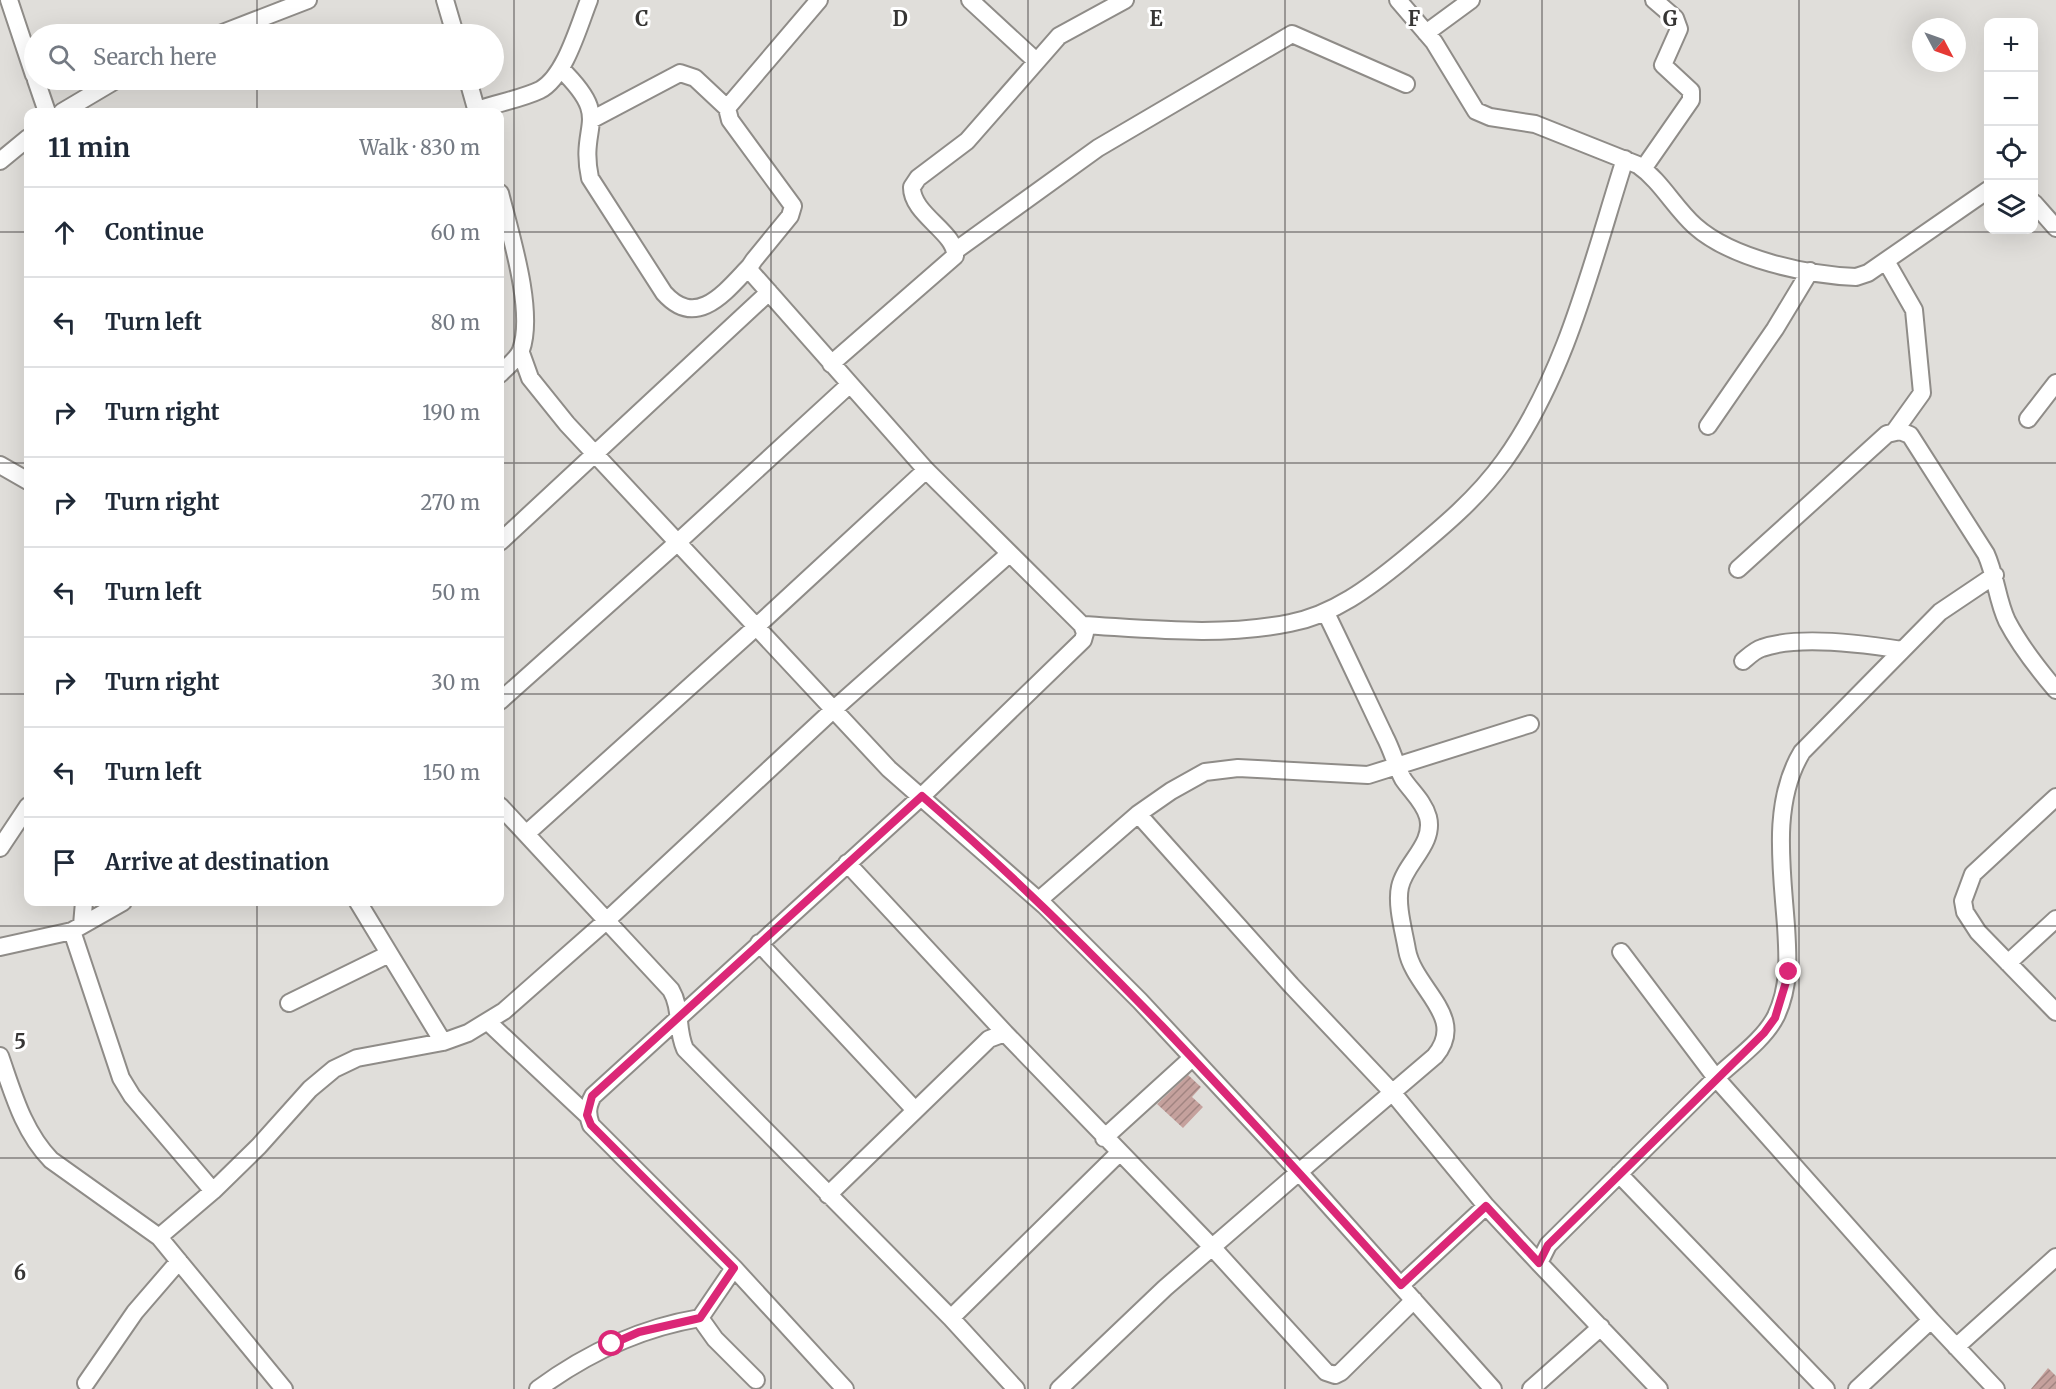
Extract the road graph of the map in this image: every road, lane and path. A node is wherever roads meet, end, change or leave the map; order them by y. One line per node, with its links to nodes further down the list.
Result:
1 (9, 0): 14 (street)
2 (308, 0): 11 (street)
3 (445, 0): 12 (street)
4 (589, 0): 16 (street)
5 (819, 0): 25 (street)
6 (970, 0): 15 (street)
7 (1125, 0): 15 (street)
8 (1398, 0): 13 (street)
9 (1471, 0): 13 (street)
10 (1654, 0): 30 (street)
11 (246, 24)
12 (452, 24)
13 (1426, 33): 28 (street)
14 (24, 44)
15 (1036, 61): 35 (street)
16 (561, 69): 24 (street); 26 (street)
17 (1406, 84): 35 (street)
18 (39, 90): 21 (street)
19 (99, 90): 22 (street)
20 (471, 90): 23 (street)
21 (46, 108)
22 (69, 108)
23 (476, 108)
24 (486, 108)
25 (727, 108): 26 (street); 37 (street)
26 (593, 119): 37 (street)
27 (24, 141): 29 (street)
28 (1625, 159): 30 (street); 57 (street)
29 (0, 161)
30 (1643, 169): 38 (street)
31 (1984, 193): 36 (street)
32 (2038, 208): 34 (street)
33 (504, 209): 40 (street)
34 (2056, 228)
35 (955, 251): 41 (street)
36 (1886, 261): 38 (street); 47 (street)
37 (750, 266): 39 (street)
38 (1810, 271): 46 (street)
39 (770, 292): 41 (street); 48 (street)
40 (521, 352): 42 (street); 48 (street)
41 (831, 364): 44 (street)
42 (504, 370)
43 (2056, 383): 45 (street)
44 (849, 385): 50 (street); 53 (street)
45 (2028, 419)
46 (1708, 426)
47 (1894, 432): 55 (street); 56 (street)
48 (595, 452): 52 (street); 53 (street)
49 (0, 465): 51 (street)
50 (926, 470): 54 (street); 59 (street)
51 (24, 479)
52 (504, 538)
53 (678, 542): 59 (street); 63 (street)
54 (1009, 554): 58 (street); 64 (street)
55 (1738, 569)
56 (1995, 575): 60 (street); 62 (street)
57 (1326, 613): 58 (street); 66 (street)
58 (1082, 625): 67 (street)
59 (756, 627): 64 (street); 72 (street)
60 (1902, 650): 61 (street); 95 (street)
61 (1743, 661)
62 (2054, 683)
63 (504, 697)
64 (833, 710): 67 (street); 80 (street)
65 (1530, 724): 66 (street)
66 (1399, 765): 71 (street); 96 (street)
67 (922, 796): 74 (street); 75 (street)
68 (2056, 796): 86 (street)
69 (504, 810): 72 (street)
70 (24, 812): 73 (street)
71 (1138, 814): 75 (street); 96 (street)
72 (526, 834): 80 (street)
73 (0, 848)
74 (847, 863): 82 (street); 91 (street)
75 (1039, 900): 94 (street)
76 (83, 906): 81 (street)
77 (116, 906): 81 (street)
78 (360, 906): 85 (street)
79 (2056, 919): 86 (street)
80 (605, 922): 89 (street); 90 (street)
81 (77, 928): 83 (street); 103 (street)
82 (759, 944): 89 (street); 97 (street)
83 (0, 947)
84 (1621, 952): 95 (street)
85 (389, 954): 87 (street); 92 (street)
86 (2008, 963): 88 (street)
87 (289, 1004)
88 (2056, 1012)
89 (679, 1016): 98 (street); 104 (street)
90 (488, 1023): 92 (street); 98 (street)
91 (1005, 1033): 97 (street); 99 (street)
92 (443, 1042): 103 (street)
93 (0, 1056): 106 (street)
94 (1192, 1058): 99 (street); 101 (street)
95 (1716, 1078): 102 (street); 116 (street)
96 (1392, 1092): 101 (street); 105 (street)
97 (915, 1110): 104 (street)
98 (587, 1115): 111 (street)
99 (1104, 1138): 100 (street)
100 (1119, 1153): 107 (street); 115 (street)
101 (1299, 1172): 107 (street); 112 (street)
102 (1619, 1174): 110 (street); 129 (street)
103 (213, 1191): 106 (street)
104 (828, 1195): 115 (street)
105 (1486, 1206): 110 (street); 112 (street)
106 (159, 1237): 109 (street)
107 (1212, 1247): 113 (street); 125 (street)
108 (2056, 1257): 118 (street)
109 (179, 1261): 120 (street); 121 (street)
110 (1539, 1263): 117 (street)
111 (734, 1268): 114 (street); 123 (street)
112 (1401, 1285): 113 (street)
113 (1414, 1300): 126 (street)
114 (700, 1318): 119 (street); 122 (street)
115 (951, 1318): 124 (street)
116 (1931, 1320): 118 (street); 130 (street)
117 (1601, 1327): 127 (street); 128 (street)
118 (1956, 1347): 131 (street)
119 (756, 1380)
120 (86, 1383)
121 (284, 1389)
122 (538, 1389)
123 (845, 1389)
124 (1016, 1389)
125 (1059, 1389)
126 (1493, 1389)
127 (1531, 1389)
128 (1659, 1389)
129 (1826, 1389)
130 (1857, 1389)
131 (1996, 1389)

